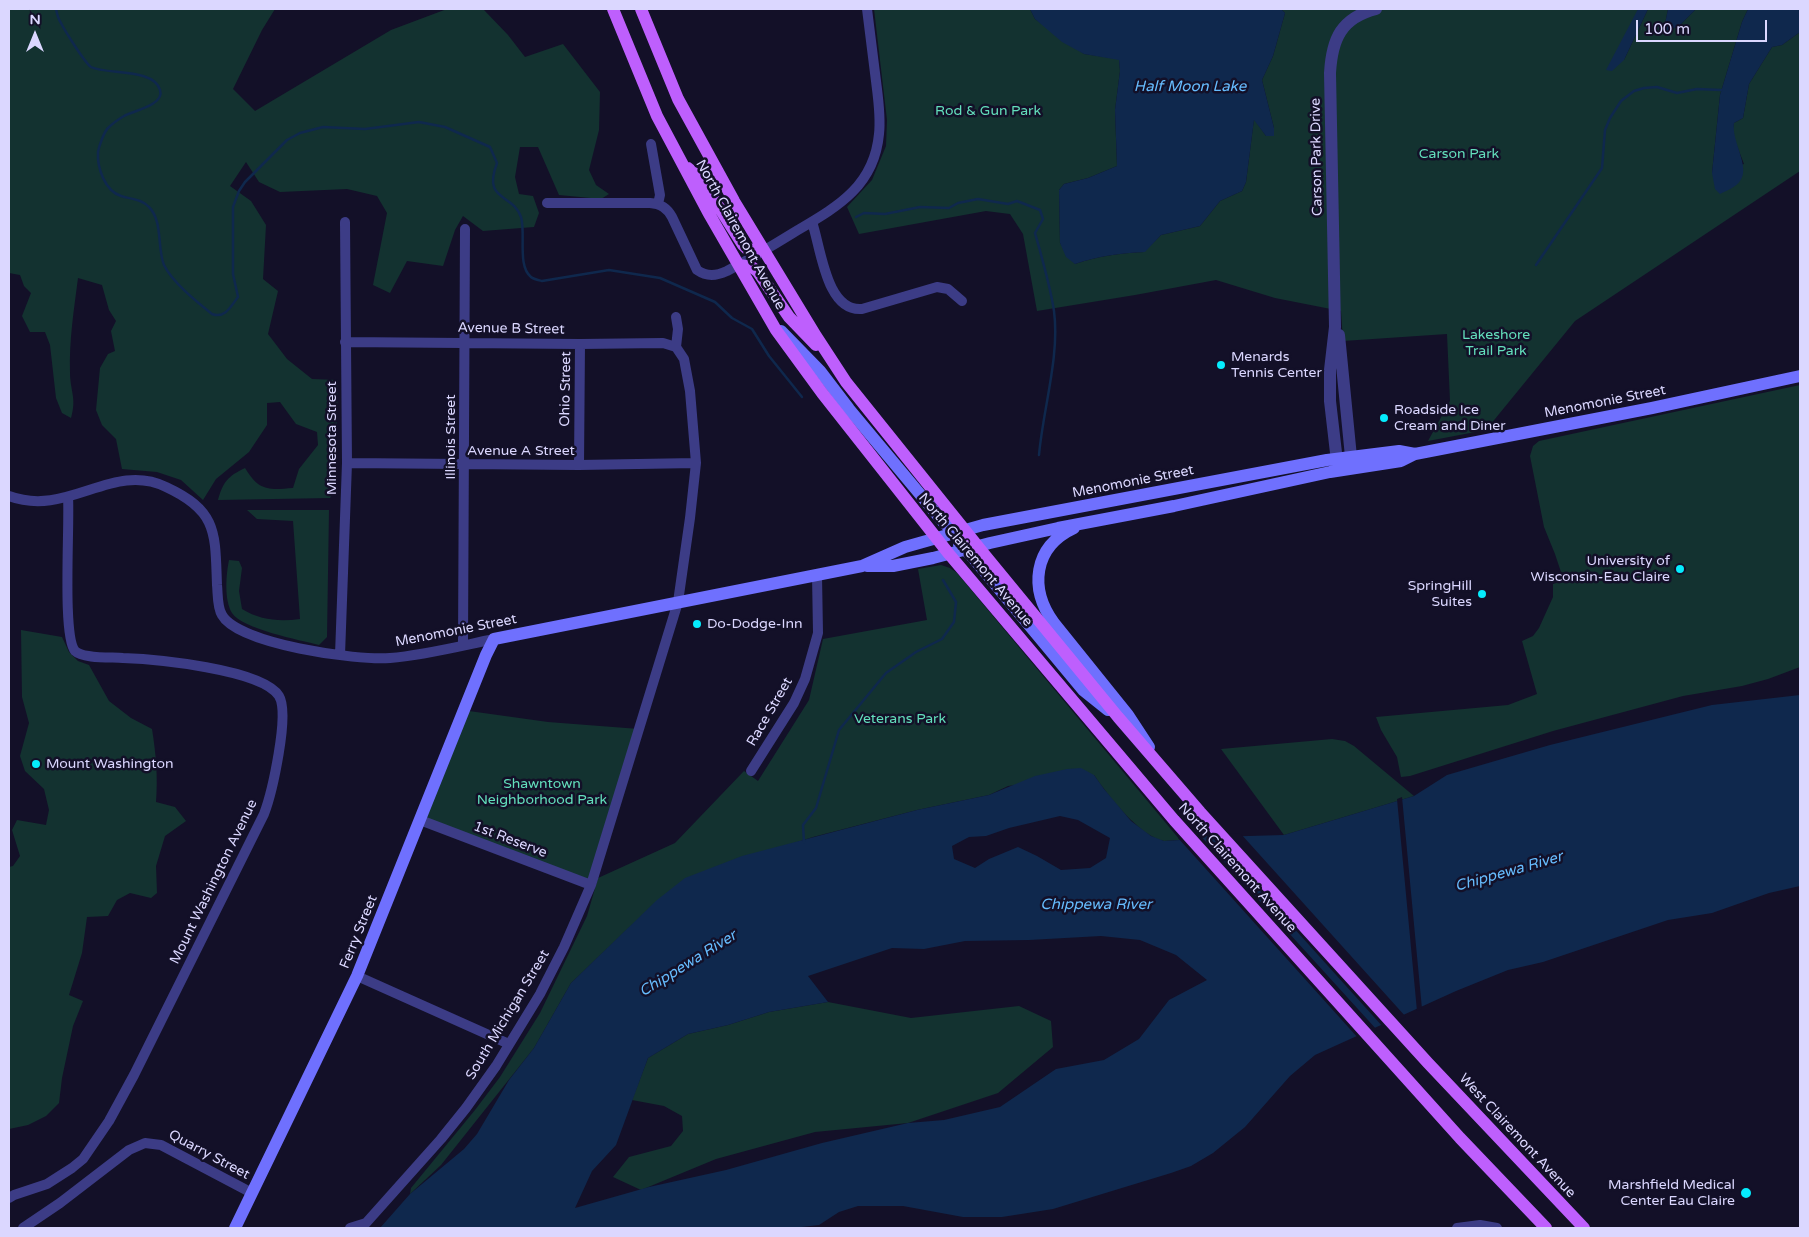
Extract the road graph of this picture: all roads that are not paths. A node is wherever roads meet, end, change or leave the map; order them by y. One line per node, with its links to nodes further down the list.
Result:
1 (613, 9): 6 (main road, North Clairemont Avenue)
2 (641, 9): 12 (main road, North Clairemont Avenue)
3 (867, 9): 10 (street)
4 (1376, 9): 17 (street, Carson Park Drive)
5 (651, 144): 8 (street)
6 (682, 163): 12 (main road); 13 (main road, North Clairemont Avenue)
7 (547, 204): 8 (street)
8 (658, 204): 13 (street)
9 (344, 222): 18 (street, Minnesota Street)
10 (812, 222): 12 (street); 14 (street)
11 (465, 229): 19 (street, Illinois Street)
12 (763, 250): 13 (street); 22 (main road, North Clairemont Avenue)
13 (738, 265): 16 (main road, North Clairemont Avenue); 22 (main road)
14 (962, 302)
15 (676, 317): 21 (street)
16 (772, 323): 33 (main road); 34 (main road, North Clairemont Avenue)
17 (1335, 328): 27 (street, Carson Park Drive); 29 (street, Carson Park Drive)
18 (345, 342): 19 (street, Avenue B Street); 24 (street, Minnesota Street)
19 (465, 342): 20 (street, Avenue B Street); 26 (street, Illinois Street)
20 (580, 344): 21 (street, Avenue B Street); 28 (street, Ohio Street)
21 (676, 347): 25 (street, South Michigan Street)
22 (832, 361): 33 (main road, North Clairemont Avenue)
23 (1800, 376): 27 (main road, Menomonie Street)
24 (347, 463): 26 (street, Avenue A Street); 43 (street, Minnesota Street)
25 (696, 463): 28 (street, Avenue A Street); 40 (street, South Michigan Street)
26 (465, 464): 28 (street, Avenue A Street); 42 (street, Illinois Street)
27 (1352, 464): 29 (main road, Menomonie Street)
28 (579, 465)
29 (1337, 465): 32 (main road, Menomonie Street); 33 (main road, Menomonie Street)
30 (9, 496): 31 (street, Menomonie Street)
31 (68, 497): 43 (street, Menomonie Street); 53 (street, Mount Washington Avenue)
32 (1082, 524): 35 (main road, Menomonie Street); 45 (main road)
33 (960, 531): 34 (main road, Menomonie Street); 35 (main road, North Clairemont Avenue)
34 (936, 538): 36 (main road); 37 (main road, North Clairemont Avenue); 38 (main road, Menomonie Street)
35 (977, 546): 36 (main road, Menomonie Street); 44 (main road, North Clairemont Avenue)
36 (964, 549): 37 (main road, Menomonie Street); 44 (main road)
37 (949, 554): 38 (main road, Menomonie Street); 59 (main road, North Clairemont Avenue)
38 (862, 566): 39 (main road, Menomonie Street)
39 (817, 575): 40 (main road, Menomonie Street); 46 (street, Race Street)
40 (678, 602): 41 (main road, Menomonie Street); 48 (street, South Michigan Street)
41 (494, 639): 42 (street, Menomonie Street); 47 (main road, Ferry Street)
42 (464, 645): 43 (street, Menomonie Street)
43 (340, 655)
44 (1118, 717): 45 (main road, North Clairemont Avenue)
45 (1163, 768): 51 (main road, North Clairemont Avenue)
46 (751, 771)
47 (420, 820): 48 (street, 1st Reserve); 49 (main road, Ferry Street)
48 (591, 885): 50 (street, South Michigan Street)
49 (357, 976): 50 (street); 52 (main road, Ferry Street)
50 (509, 1044): 56 (street, South Michigan Street)
51 (1428, 1063): 60 (main road, West Clairemont Avenue)
52 (252, 1193): 54 (street, Quarry Street); 55 (main road, Ferry Street)
53 (9, 1198)
54 (23, 1228)
55 (235, 1228)
56 (350, 1228)
57 (1457, 1228): 58 (street)
58 (1497, 1228)
59 (1546, 1228)
60 (1584, 1228)

